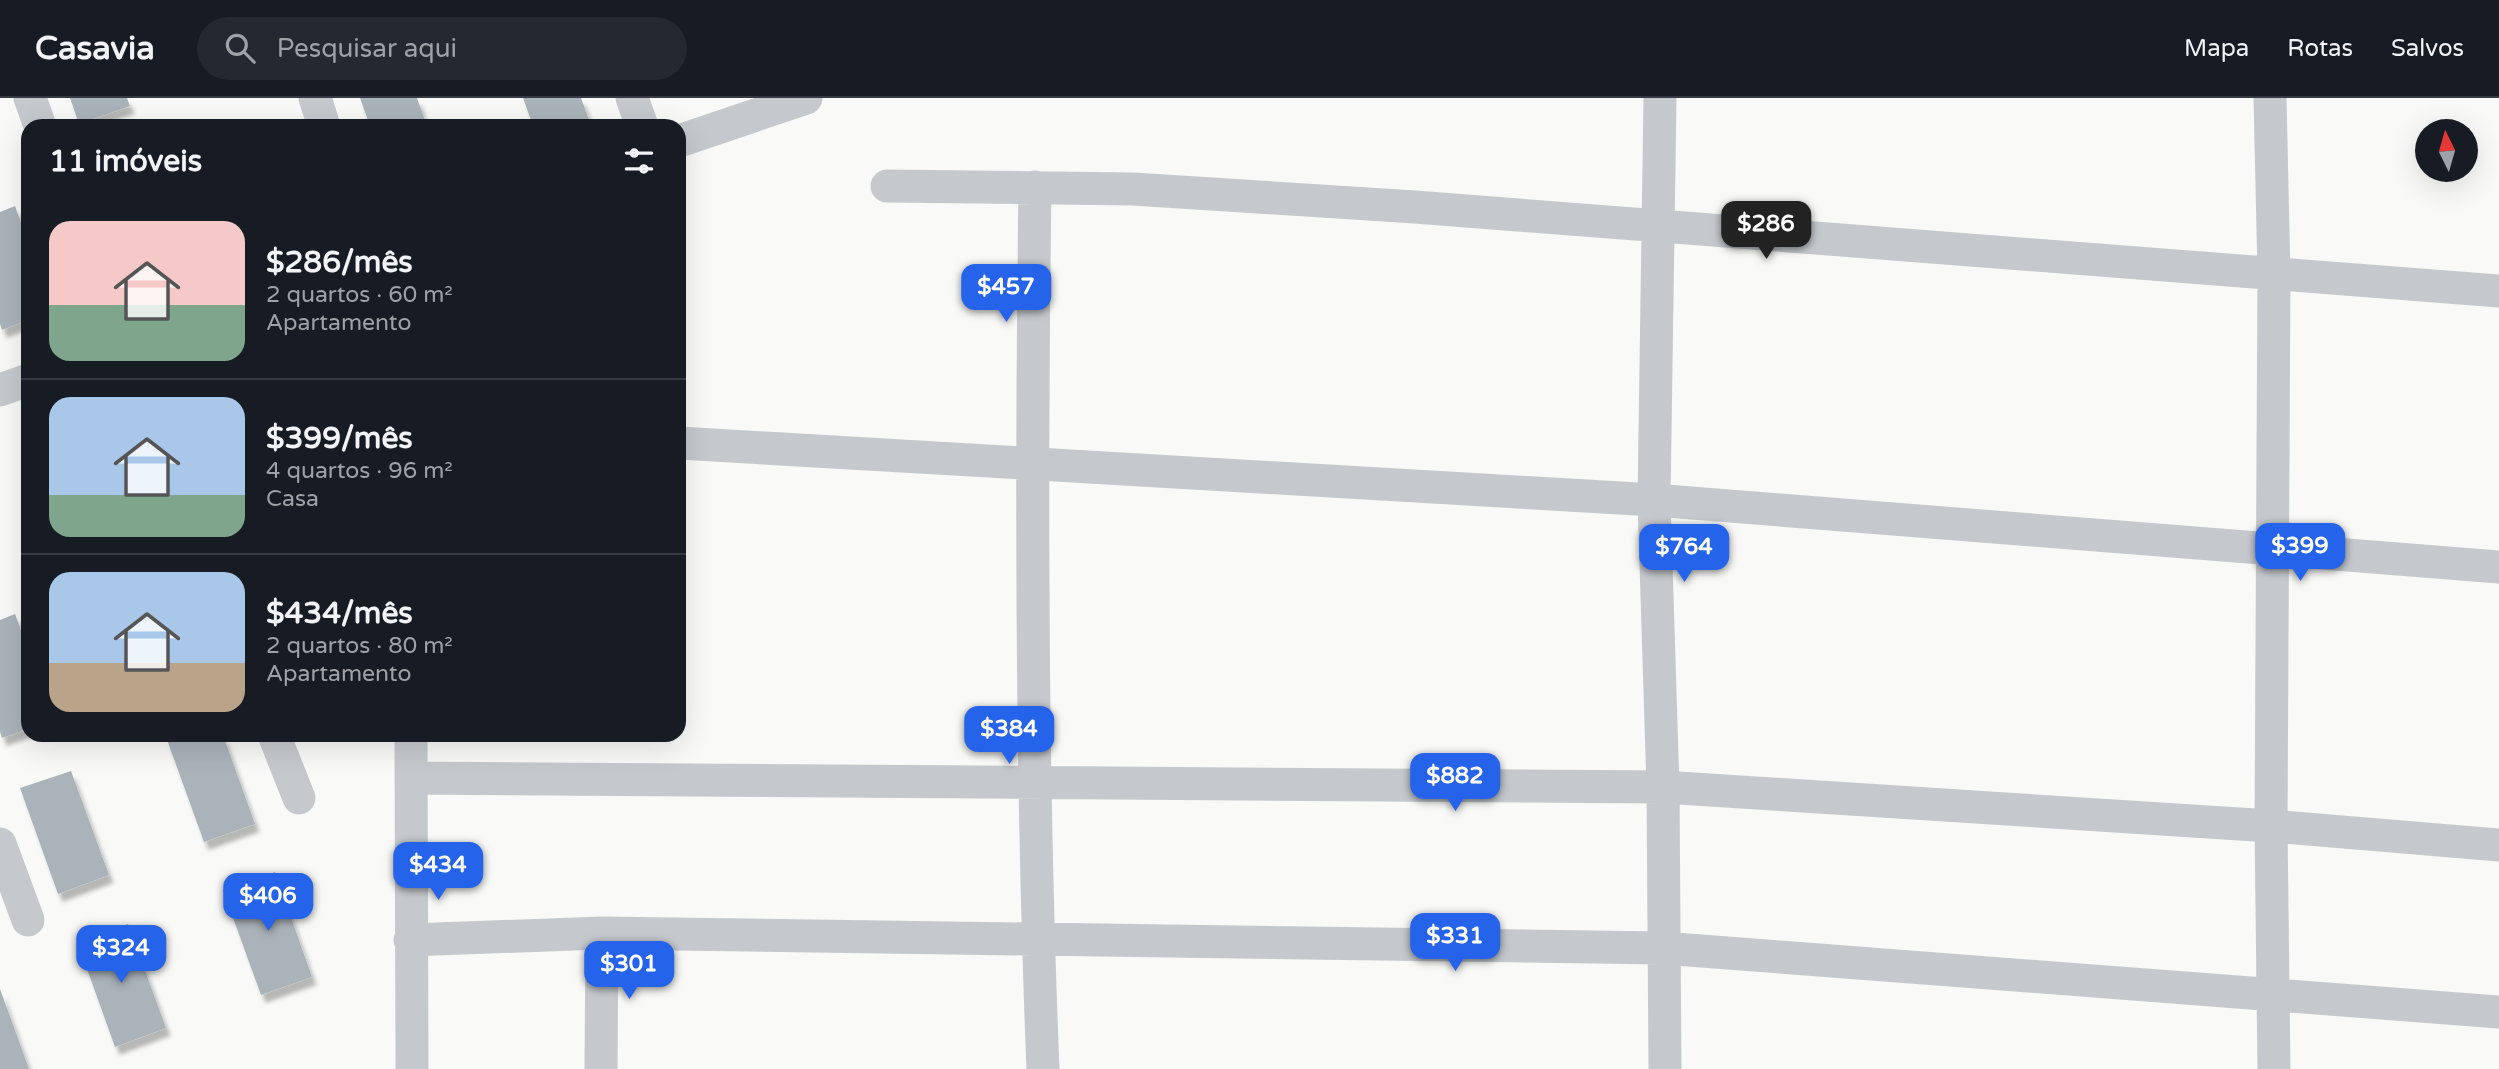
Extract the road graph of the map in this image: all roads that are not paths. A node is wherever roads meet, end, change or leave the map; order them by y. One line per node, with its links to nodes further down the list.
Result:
1 (30, 98): 7 (street)
2 (315, 98): 8 (street)
3 (632, 98): 9 (street)
4 (806, 98): 10 (street)
5 (1660, 98): 13 (street)
6 (2270, 98): 14 (street)
7 (38, 119)
8 (322, 119)
9 (640, 119)
10 (686, 139)
11 (887, 187): 12 (street)
12 (1035, 187): 13 (street); 19 (street)
13 (1657, 225): 14 (street); 20 (street)
14 (2274, 274): 15 (street); 21 (street)
15 (2499, 291)
16 (21, 382): 17 (street)
17 (0, 390)
18 (686, 443): 19 (street)
19 (1031, 462): 20 (street); 26 (street)
20 (1654, 500): 21 (street); 27 (street)
21 (2273, 551): 22 (street); 29 (street)
22 (2499, 567)
23 (277, 742): 28 (street)
24 (411, 742): 25 (street)
25 (411, 778): 26 (street); 35 (street)
26 (1036, 782): 27 (street); 34 (street)
27 (1663, 788): 29 (street); 36 (street)
28 (299, 798)
29 (2271, 826): 31 (street); 37 (street)
30 (0, 844): 32 (street)
31 (2499, 845)
32 (28, 920)
33 (602, 933): 34 (street); 35 (street); 40 (street)
34 (1038, 939): 36 (street); 41 (street)
35 (410, 940): 39 (street)
36 (1662, 948): 37 (street); 42 (street)
37 (2274, 996): 38 (street); 43 (street)
38 (2499, 1012)
39 (412, 1069)
40 (601, 1069)
41 (1043, 1069)
42 (1665, 1069)
43 (2274, 1069)

